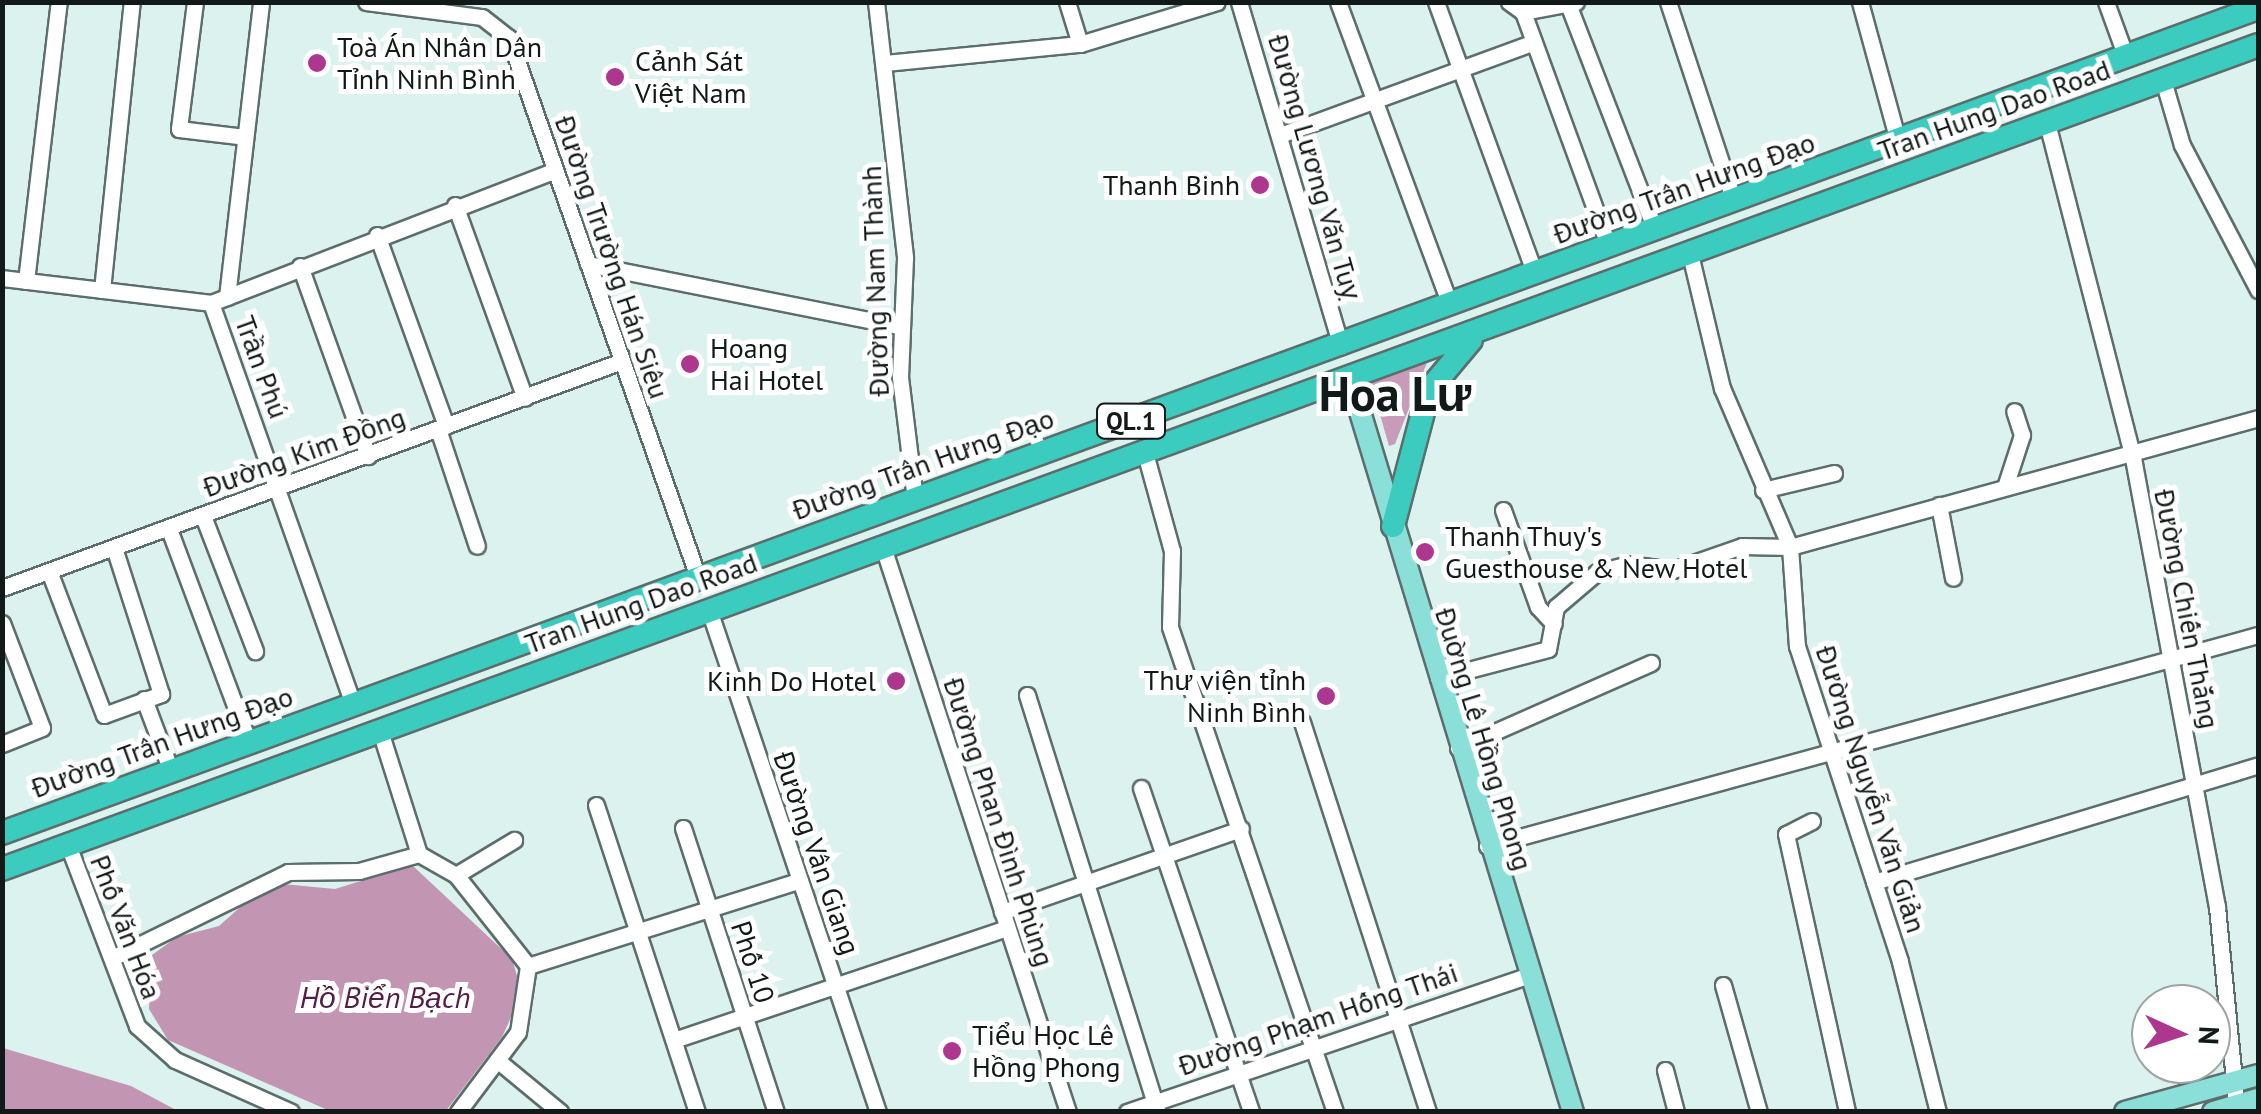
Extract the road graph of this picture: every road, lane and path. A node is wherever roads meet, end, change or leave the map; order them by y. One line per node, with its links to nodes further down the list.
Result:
1 (60, 2): 44 (street)
2 (132, 2): 45 (street)
3 (196, 2): 31 (street)
4 (262, 2): 31 (street)
5 (366, 2): 19 (street, Đường Trường Hán Siêu)
6 (876, 2): 25 (street, Đường Nam Thành)
7 (1067, 2): 22 (street)
8 (1148, 2): 20 (street)
9 (1217, 2): 20 (street)
10 (1239, 2): 30 (street, Đường Lương Văn Tuỵ)
11 (1338, 2): 28 (street)
12 (1436, 2): 26 (street)
13 (1668, 2): 34 (street)
14 (1860, 2): 32 (street)
15 (2106, 2): 24 (street)
16 (1572, 4): 17 (street); 36 (street)
17 (1516, 8): 21 (street)
18 (2258, 8): 24 (highway, Đường Trân Hưng Đạo / QL.1)
19 (482, 10): 33 (street, Đường Trường Hán Siêu)
20 (1153, 22): 22 (street)
21 (1534, 42): 26 (street); 38 (street)
22 (1080, 44): 25 (street)
23 (2258, 45): 27 (highway, Tran Hung Dao Road / QL.1)
24 (2126, 57): 32 (highway, Đường Trân Hưng Đạo / QL.1)
25 (885, 63): 49 (street, Đường Nam Thành)
26 (1460, 68): 28 (street); 42 (street)
27 (2162, 80): 29 (highway, Tran Hung Dao Road / QL.1); 46 (street)
28 (1372, 102): 30 (street); 48 (street)
29 (2046, 122): 39 (highway, Tran Hung Dao Road / QL.1); 60 (street, Đường Chiến Thắng)
30 (1282, 134): 51 (street, Đường Lương Văn Tuỵ)
31 (246, 137): 47 (street)
32 (1898, 141): 34 (highway, Đường Trân Hưng Đạo / QL.1)
33 (555, 170): 35 (street); 40 (street, Đường Trường Hán Siêu)
34 (1734, 201): 36 (highway, Đường Trân Hưng Đạo / QL.1)
35 (455, 205): 37 (street); 54 (street)
36 (1655, 230): 38 (highway, Đường Trân Hưng Đạo / QL.1)
37 (377, 236): 41 (street); 57 (street)
38 (1609, 248): 42 (highway, Đường Trân Hưng Đạo / QL.1)
39 (1690, 254): 50 (highway, Tran Hung Dao Road / QL.1); 64 (street, Đường Nguyễn Văn Giản)
40 (588, 264): 49 (street); 52 (street, Đường Trường Hán Siêu)
41 (300, 266): 47 (street); 59 (street)
42 (1535, 274): 48 (highway, Đường Trân Hưng Đạo / QL.1)
43 (2, 278): 44 (street, Trần Phú)
44 (26, 281): 45 (street, Trần Phú)
45 (102, 290): 47 (street, Trần Phú)
46 (2258, 290)
47 (219, 300): 63 (street, Trần Phú)
48 (1450, 306): 51 (highway, Đường Trân Hưng Đạo / QL.1)
49 (902, 326): 65 (street, Đường Nam Thành)
50 (1484, 329): 53 (highway, Tran Hung Dao Road / QL.1); 69 (highway)
51 (1341, 346): 53 (highway); 65 (highway, Đường Trân Hưng Đạo / QL.1)
52 (622, 361): 54 (street, Đường Kim Đồng); 76 (street, Đường Trường Hán Siêu)
53 (1350, 380): 58 (highway, Tran Hung Dao Road / QL.1); 69 (main road, Đuờng Lê Hồng Phong)
54 (525, 398): 57 (street, Đường Kim Đồng)
55 (2014, 411): 62 (street)
56 (2258, 418): 60 (street)
57 (442, 428): 59 (street, Đường Kim Đồng); 71 (street)
58 (1144, 453): 72 (highway, Tran Hung Dao Road / QL.1); 103 (street)
59 (368, 456): 63 (street, Đường Kim Đồng)
60 (2133, 458): 62 (street); 84 (street, Đường Chiến Thắng)
61 (1834, 473): 64 (street)
62 (2005, 487): 66 (street)
63 (280, 489): 68 (street, Đường Kim Đồng); 89 (street, Trần Phú)
64 (1763, 490): 73 (street, Đường Nguyễn Văn Giản)
65 (915, 499): 76 (highway, Đường Trân Hưng Đạo / QL.1)
66 (1939, 504): 73 (street); 77 (street)
67 (1503, 510): 81 (street)
68 (203, 516): 70 (street, Đường Kim Đồng); 83 (street)
69 (1393, 526): 86 (main road, Đuờng Lê Hồng Phong)
70 (168, 529): 74 (street, Đường Kim Đồng); 92 (street)
71 (477, 546)
72 (883, 547): 79 (highway, Tran Hung Dao Road / QL.1); 116 (street, Đường Phan Đình Phùng)
73 (1790, 547): 81 (street); 94 (street, Đường Nguyễn Văn Giản)
74 (114, 548): 75 (street, Đường Kim Đồng); 88 (street)
75 (49, 571): 78 (street, Đường Kim Đồng); 88 (street)
76 (698, 577): 79 (highway); 89 (highway, Đường Trân Hưng Đạo / QL.1)
77 (1953, 578)
78 (2, 588)
79 (709, 610): 91 (highway, Tran Hung Dao Road / QL.1); 112 (street, Đường Vân Giang)
80 (2, 623): 93 (street)
81 (1554, 624): 86 (street)
82 (2258, 635): 84 (street)
83 (255, 651)
84 (2171, 655): 94 (street); 98 (street, Đường Chiến Thắng)
85 (1651, 663): 95 (street)
86 (1438, 678): 95 (main road, Đuờng Lê Hồng Phong)
87 (1027, 695): 114 (street)
88 (144, 699): 97 (street)
89 (353, 704): 91 (highway); 92 (highway, Đường Trân Hưng Đạo / QL.1)
90 (1302, 722): 125 (street)
91 (372, 734): 106 (highway, Tran Hung Dao Road / QL.1); 108 (street)
92 (249, 743): 97 (highway, Đường Trân Hưng Đạo / QL.1)
93 (2, 744)
94 (1830, 747): 107 (street); 113 (street, Đường Nguyễn Văn Giản)
95 (1458, 748): 107 (main road, Đuờng Lê Hồng Phong)
96 (2258, 765): 98 (street)
97 (171, 771): 104 (highway, Đường Trân Hưng Đạo / QL.1)
98 (2195, 785): 113 (street); 132 (street, Đường Chiến Thắng)
99 (1141, 788): 109 (street)
100 (596, 805): 118 (street)
101 (1812, 821): 150 (street)
102 (683, 828): 115 (street, Phố 10)
103 (1241, 829): 109 (street); 127 (street)
104 (2, 833)
105 (514, 840): 111 (street)
106 (68, 845): 110 (highway, Tran Hung Dao Road / QL.1); 119 (street, Phố Văn Hóa)
107 (1487, 846): 121 (main road, Đuờng Lê Hồng Phong)
108 (419, 854): 111 (street); 119 (street)
109 (1164, 856): 114 (street); 130 (street)
110 (2, 869)
111 (456, 874): 120 (street)
112 (800, 880): 115 (street); 123 (street, Đường Vân Giang)
113 (1874, 882): 151 (street, Đường Nguyễn Văn Giản)
114 (1082, 885): 116 (street); 134 (street)
115 (710, 910): 118 (street); 124 (street, Phố 10)
116 (1002, 912): 117 (street, Đường Phan Đình Phùng)
117 (1007, 928): 123 (street); 142 (street, Đường Phan Đình Phùng)
118 (638, 931): 120 (street); 126 (street)
119 (112, 958): 136 (street, Phố Văn Hóa)
120 (528, 966): 128 (street)
121 (1526, 976): 125 (street, Đường Phạm Hống Thái); 147 (main road, Đuờng Lê Hồng Phong)
122 (1723, 985): 149 (street)
123 (836, 986): 124 (street); 141 (street, Đường Vân Giang)
124 (744, 1015): 126 (street); 140 (street, Phố 10)
125 (1397, 1019): 127 (street, Đường Phạm Hống Thái); 146 (street)
126 (674, 1040): 139 (street)
127 (1314, 1047): 130 (street, Đường Phạm Hống Thái); 145 (street)
128 (497, 1060): 137 (street); 138 (street)
129 (1665, 1070): 148 (street)
130 (1238, 1073): 134 (street, Đường Phạm Hống Thái); 144 (street)
131 (2258, 1075): 132 (main road)
132 (2237, 1081): 135 (street, Đường Chiến Thắng); 152 (main road)
133 (2258, 1099): 135 (main road)
134 (1156, 1106): 143 (street, Đường Phạm Hống Thái)
135 (2237, 1108): 153 (main road)
136 (291, 1112)
137 (458, 1112)
138 (560, 1112)
139 (697, 1112)
140 (776, 1112)
141 (878, 1112)
142 (1068, 1112)
143 (1126, 1112)
144 (1251, 1112)
145 (1335, 1112)
146 (1428, 1112)
147 (1573, 1112)
148 (1676, 1112)
149 (1759, 1112)
150 (1847, 1112)
151 (1938, 1112)
152 (2125, 1112)
153 (2213, 1112)

